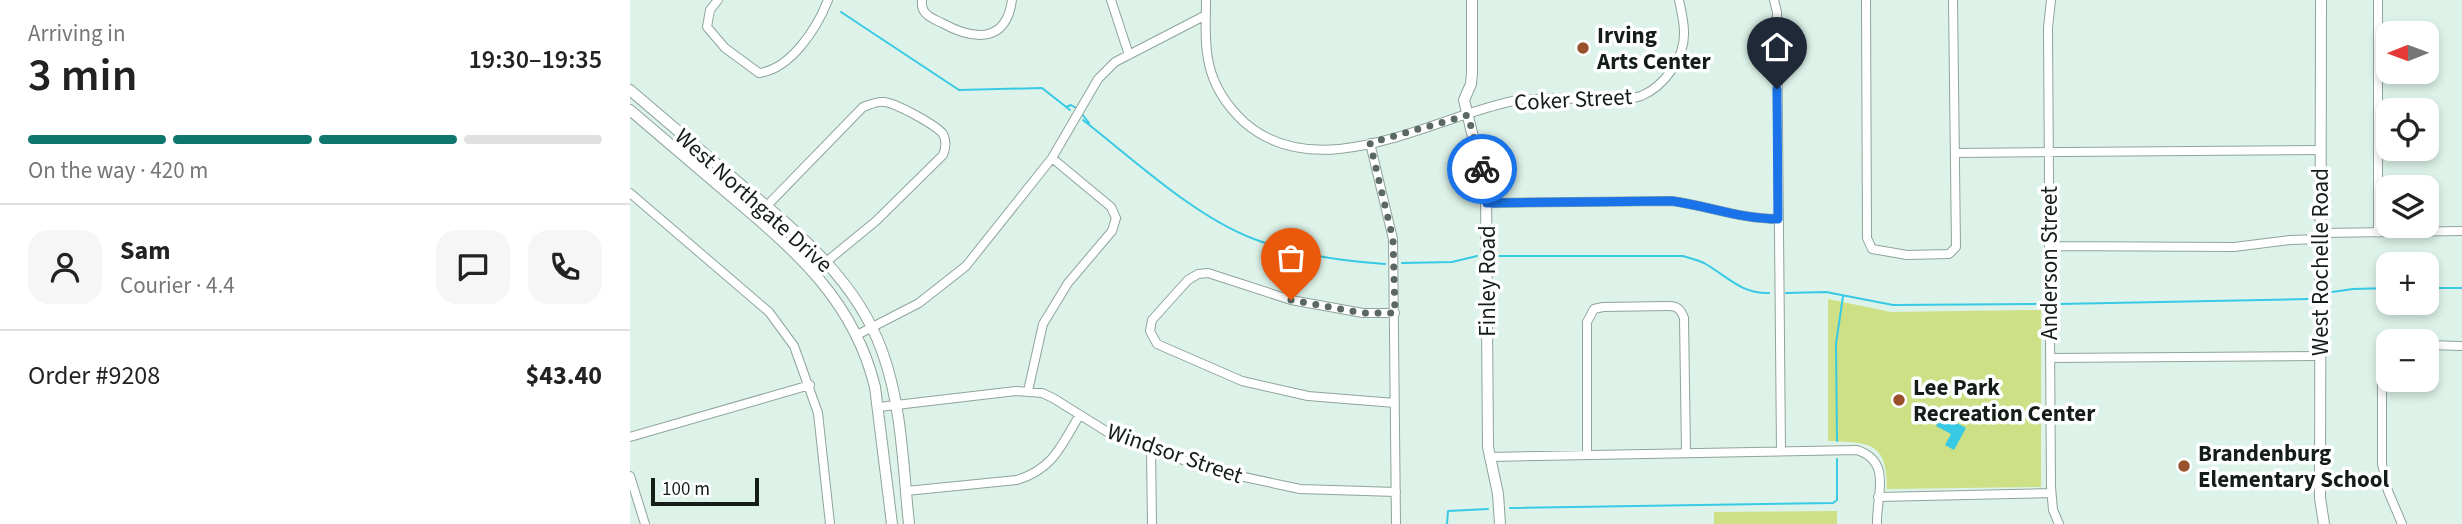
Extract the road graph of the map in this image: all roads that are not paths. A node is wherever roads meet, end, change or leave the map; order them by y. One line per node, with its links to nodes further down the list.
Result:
1 (718, 0): 2 (street)
2 (828, 0)
3 (922, 0): 4 (street)
4 (1013, 0)
5 (1111, 0): 16 (street)
6 (1206, 0): 15 (street, Coker Street)
7 (1472, 0): 19 (main road, Finley Road)
8 (1679, 0): 19 (street, Coker Street)
9 (1774, 0): 30 (street)
10 (1866, 0): 22 (street)
11 (1953, 0): 22 (street)
12 (2051, 0): 23 (street, Anderson Street)
13 (2321, 0): 21 (main road, West Rochelle Road)
14 (2378, 0): 25 (street)
15 (1206, 15): 16 (street); 20 (street, Coker Street)
16 (1129, 55): 24 (street)
17 (630, 90): 28 (main road, West Northgate Drive)
18 (630, 110): 29 (main road, West Northgate Drive)
19 (1468, 115): 20 (street, Coker Street); 27 (main road, Finley Road)
20 (1370, 143): 37 (street)
21 (2321, 150): 23 (street); 34 (main road, West Rochelle Road)
22 (1955, 153): 23 (street)
23 (2049, 153): 35 (street, Anderson Street)
24 (1052, 158): 38 (street); 45 (street)
25 (2378, 175)
26 (630, 193): 44 (street)
27 (1487, 203): 30 (street); 56 (main road, Finley Road)
28 (766, 206): 29 (street); 36 (main road, West Northgate Drive); 36 (street)
29 (756, 217): 39 (main road, West Northgate Drive)
30 (1778, 219): 53 (street)
31 (2462, 231): 32 (street)
32 (2439, 232)
33 (2376, 233): 34 (street)
34 (2321, 236): 35 (street); 42 (main road, West Rochelle Road)
35 (2049, 247): 43 (street, Anderson Street)
36 (826, 262): 38 (main road, West Northgate Drive)
37 (1395, 313): 48 (street); 48 (street)
38 (872, 327): 39 (street); 47 (main road, West Northgate Drive)
39 (857, 335): 49 (main road, West Northgate Drive)
40 (2439, 345): 41 (street)
41 (2462, 346)
42 (2320, 356): 43 (street); 71 (main road, West Rochelle Road)
43 (2050, 358): 60 (street, Anderson Street)
44 (810, 385): 51 (street); 63 (street)
45 (1028, 391): 47 (street, Windsor Street); 50 (street, Windsor Street)
46 (2382, 392): 72 (street)
47 (895, 404): 49 (street, Windsor Street); 58 (main road, West Northgate Drive)
48 (1395, 404): 59 (street)
49 (879, 407): 64 (main road, West Northgate Drive)
50 (1079, 416): 52 (street, Windsor Street); 58 (street)
51 (630, 437)
52 (1151, 450): 59 (street, Windsor Street); 66 (street)
53 (1780, 451): 54 (street); 61 (street)
54 (1686, 453): 55 (street); 55 (street)
55 (1587, 455): 56 (street)
56 (1489, 457): 68 (main road, Finley Road)
57 (630, 476): 62 (street)
58 (905, 491): 65 (main road, West Northgate Drive)
59 (1396, 492): 67 (street)
60 (2051, 494): 61 (street); 70 (street, Anderson Street)
61 (1878, 497): 69 (street)
62 (645, 524)
63 (830, 524)
64 (892, 524)
65 (909, 524)
66 (1152, 524)
67 (1396, 524)
68 (1500, 524)
69 (1877, 524)
70 (2059, 524)
71 (2324, 524)
72 (2402, 524)

